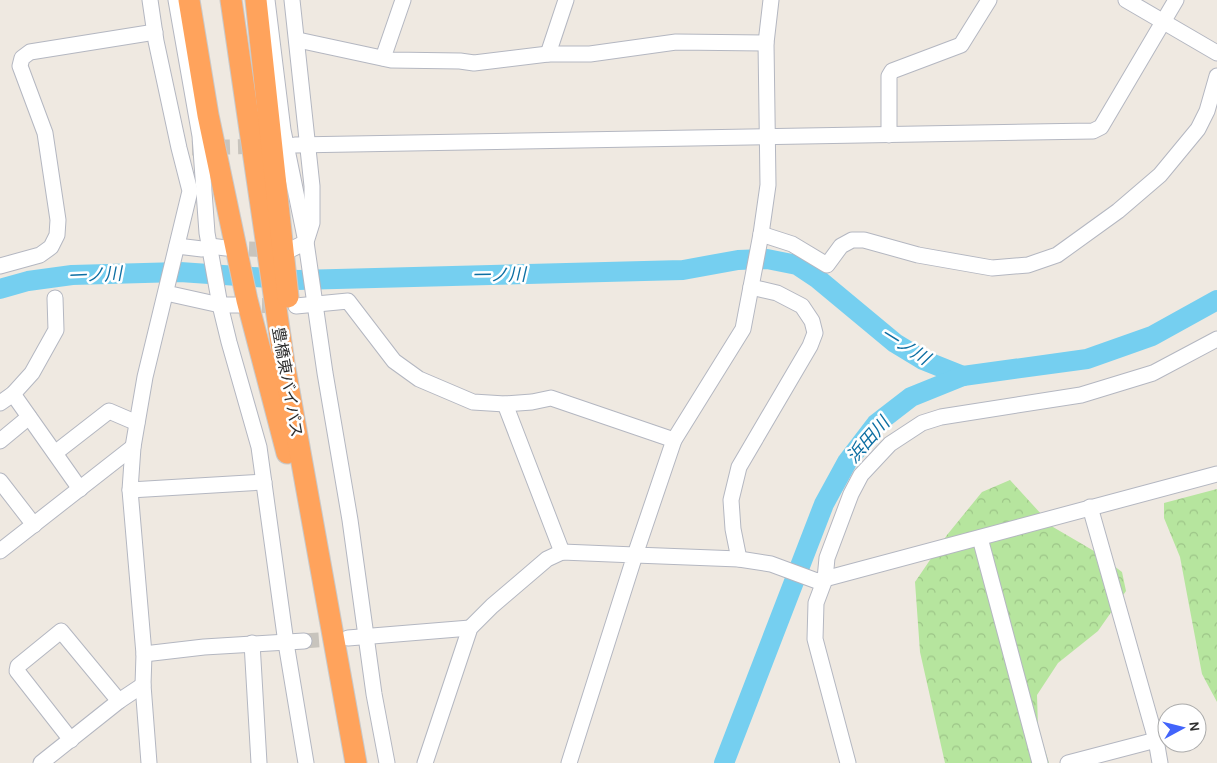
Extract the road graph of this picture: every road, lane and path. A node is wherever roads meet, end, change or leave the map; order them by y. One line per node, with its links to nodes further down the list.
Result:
1 (150, 0): 15 (street)
2 (176, 0): 28 (street)
3 (189, 0): 29 (highway)
4 (231, 0): 30 (highway)
5 (256, 0): 30 (highway)
6 (267, 0): 27 (street)
7 (292, 0): 16 (street)
8 (404, 0): 20 (street)
9 (566, 0): 18 (street)
10 (771, 0): 17 (street)
11 (989, 0): 22 (street)
12 (1126, 0): 14 (street)
13 (1176, 0): 14 (street)
14 (1163, 22): 19 (street); 22 (street)
15 (155, 32): 26 (street); 31 (street)
16 (298, 40): 20 (street); 24 (street)
17 (766, 42): 18 (street); 23 (street)
18 (548, 54): 20 (street)
19 (1217, 54)
20 (383, 58)
21 (1217, 76): 25 (street)
22 (889, 135): 23 (street)
23 (768, 136): 24 (street); 25 (street)
24 (302, 145): 27 (street)
25 (761, 235): 32 (street)
26 (176, 249): 28 (street); 33 (street)
27 (307, 249): 30 (street); 36 (street)
28 (211, 250): 29 (street); 35 (street)
29 (232, 251): 37 (highway)
30 (280, 253): 38 (highway)
31 (0, 266)
32 (752, 283): 45 (street); 60 (street)
33 (166, 293): 35 (street); 44 (street)
34 (55, 298): 40 (street)
35 (219, 300): 37 (street); 51 (street)
36 (314, 301): 38 (street); 42 (street); 63 (street)
37 (243, 302): 65 (highway)
38 (286, 302): 65 (highway, 豊橋東バイパス)
39 (1217, 339): 61 (street)
40 (13, 394): 41 (street); 43 (street)
41 (0, 403)
42 (505, 404): 45 (street); 58 (street)
43 (29, 417): 46 (street); 48 (street)
44 (137, 424): 47 (street); 48 (street)
45 (674, 440): 59 (street)
46 (0, 441)
47 (133, 447): 52 (street); 53 (street)
48 (55, 453): 52 (street)
49 (1217, 474): 54 (street)
50 (0, 481): 55 (street)
51 (264, 482): 53 (street); 67 (street)
52 (80, 488): 55 (street)
53 (130, 490): 68 (street)
54 (1090, 507): 56 (street); 72 (street)
55 (34, 525): 57 (street)
56 (980, 538): 61 (street); 82 (street)
57 (0, 551)
58 (562, 552): 59 (street); 62 (street)
59 (635, 555): 60 (street); 80 (street)
60 (739, 559): 61 (street)
61 (821, 580): 81 (street)
62 (470, 628): 63 (street); 79 (street)
63 (366, 637): 65 (street); 78 (street)
64 (304, 641): 67 (street)
65 (342, 641): 77 (highway, 豊橋東バイパス)
66 (252, 643): 67 (street); 68 (street); 75 (street)
67 (286, 643): 76 (street)
68 (144, 654): 69 (street)
69 (143, 686): 70 (street); 74 (street)
70 (119, 701): 71 (street); 71 (street)
71 (71, 740): 73 (street)
72 (1156, 740): 83 (street); 84 (street)
73 (41, 763)
74 (149, 763)
75 (259, 763)
76 (306, 763)
77 (356, 763)
78 (387, 763)
79 (425, 763)
80 (569, 763)
81 (848, 763)
82 (1040, 763)
83 (1068, 763)
84 (1160, 763)

